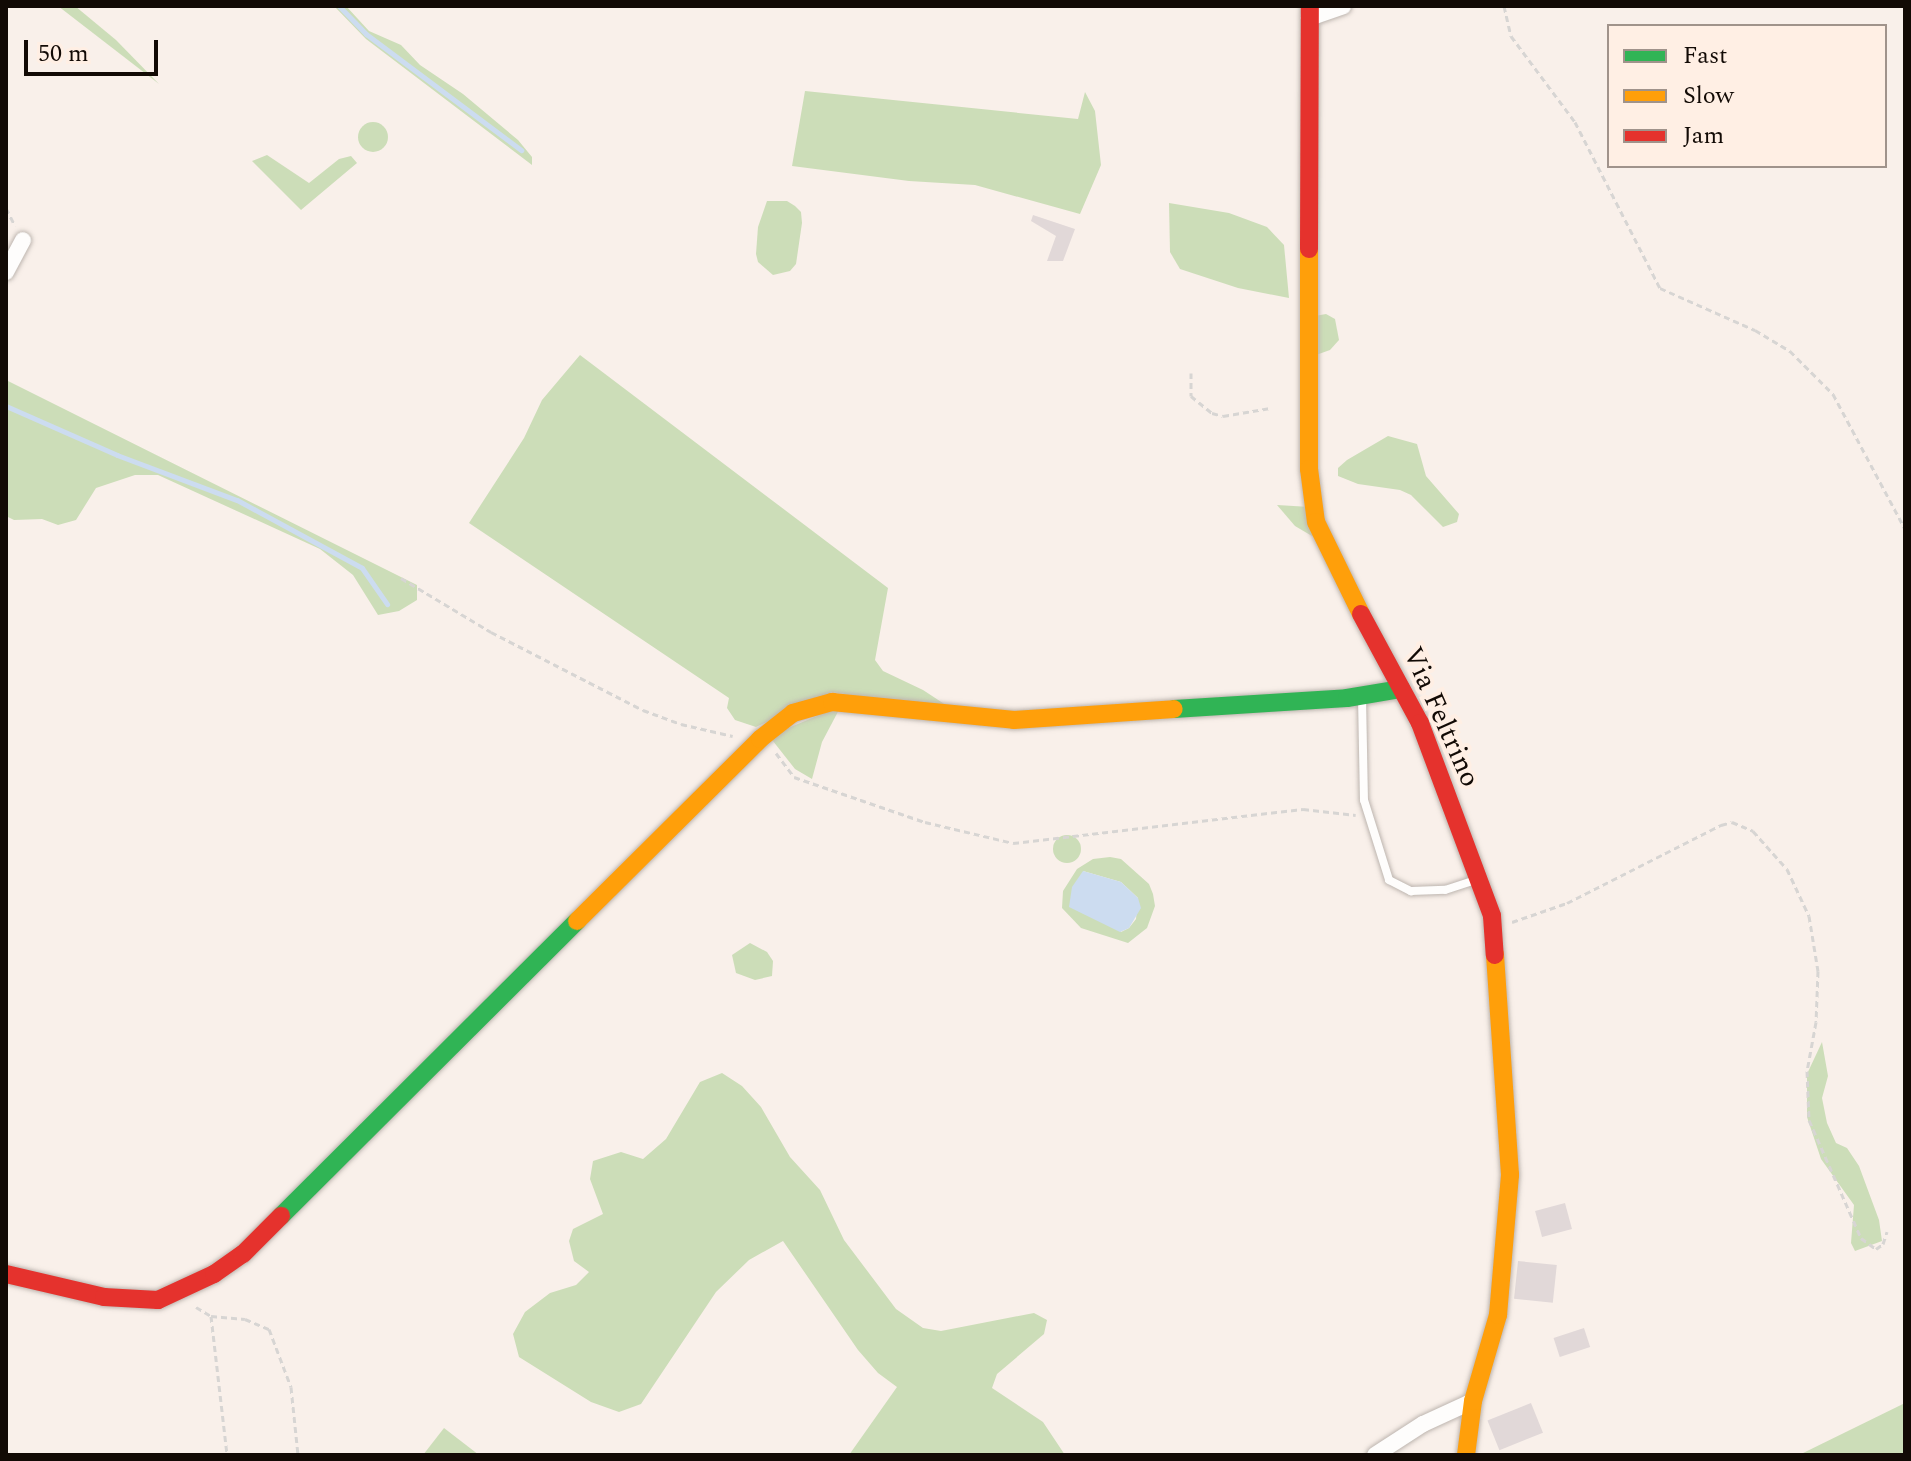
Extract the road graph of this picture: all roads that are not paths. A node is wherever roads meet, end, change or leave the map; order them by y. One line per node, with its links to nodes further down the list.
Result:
1 (1343, 6): 2 (street)
2 (1310, 12): 5 (street, Via Feltrino)
3 (23, 240): 4 (street)
4 (6, 272)
5 (1401, 689): 6 (street); 7 (street, Via Feltrino)
6 (1362, 696): 7 (lane); 8 (street)
7 (1479, 880): 9 (street, Via Feltrino)
8 (6, 1274)
9 (1473, 1401): 10 (street); 11 (street, Via Feltrino)
10 (1375, 1455)
11 (1466, 1455)

